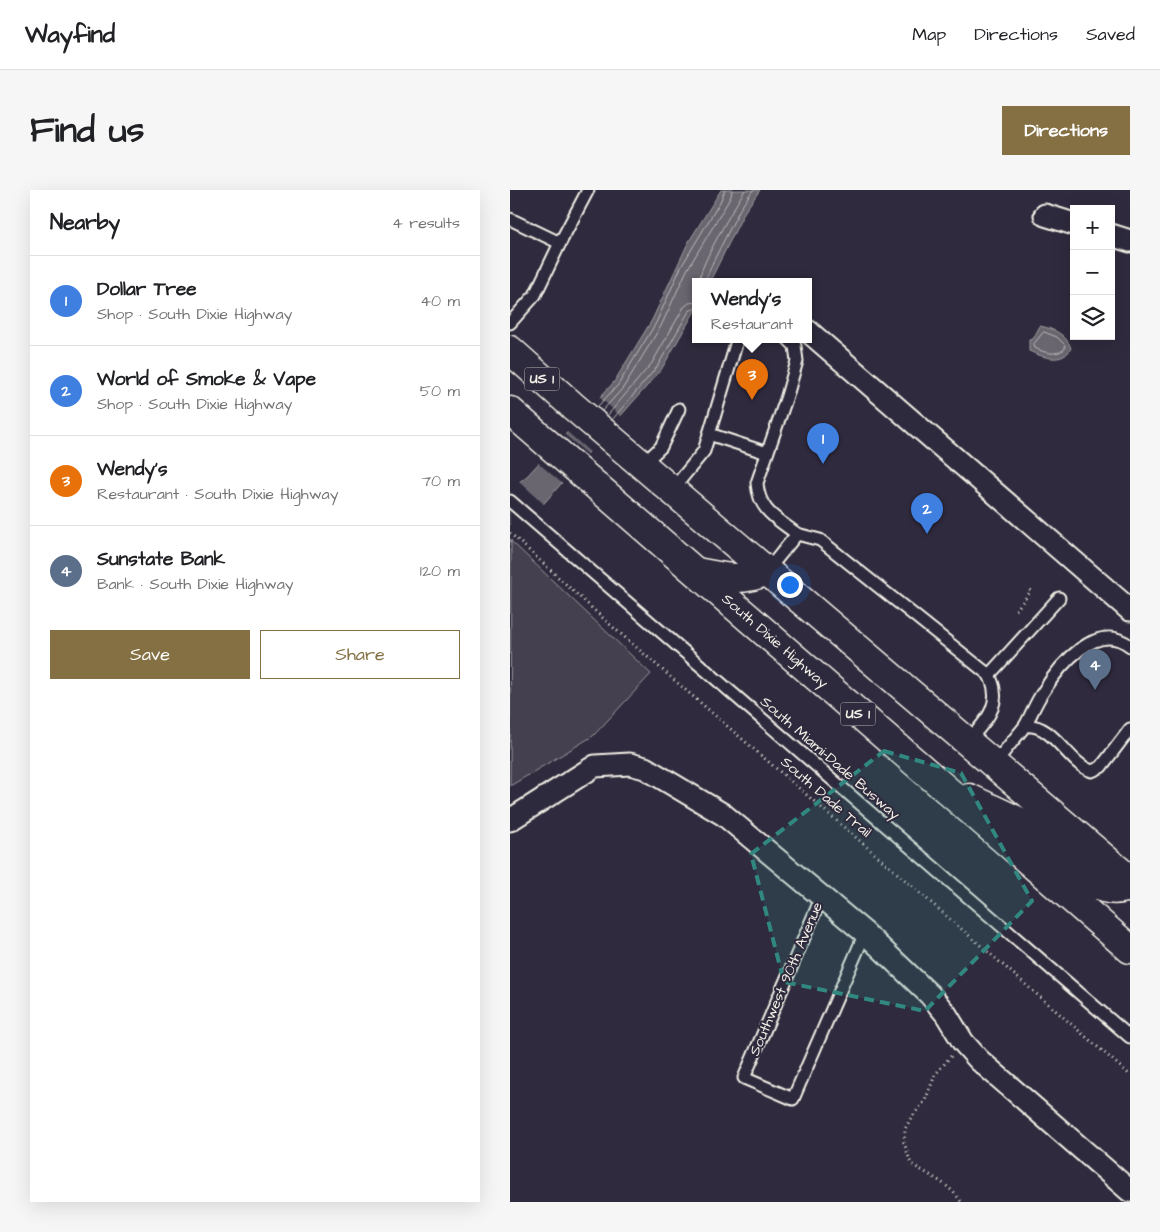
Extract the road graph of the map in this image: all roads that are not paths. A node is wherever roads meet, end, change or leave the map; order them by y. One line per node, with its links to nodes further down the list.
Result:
1 (588, 190): 7 (lane)
2 (1045, 215): 4 (street)
3 (510, 219): 7 (lane)
4 (1070, 223)
5 (1115, 236): 6 (street)
6 (1130, 241)
7 (560, 244): 8 (lane)
8 (510, 323)
9 (736, 343): 15 (lane)
10 (802, 343): 16 (lane)
11 (810, 343): 24 (street)
12 (510, 350): 17 (highway, US 1)
13 (679, 409): 17 (lane)
14 (510, 410): 22 (highway, South Dixie Highway / US 1)
15 (709, 434): 16 (lane); 18 (lane)
16 (767, 453): 20 (lane)
17 (642, 465): 18 (highway, US 1)
18 (672, 490): 21 (highway, US 1)
19 (510, 501): 38 (lane, South Miami-Dade Busway)
20 (797, 534): 21 (lane); 26 (lane)
21 (767, 571): 22 (highway); 29 (highway, US 1)
22 (696, 572): 31 (highway, South Dixie Highway / US 1)
23 (1059, 598): 26 (lane)
24 (1130, 610)
25 (1130, 646): 27 (lane)
26 (989, 674): 29 (lane)
27 (1025, 726): 28 (lane); 30 (lane)
28 (1130, 729)
29 (968, 742): 30 (highway, US 1)
30 (994, 764): 33 (highway, US 1)
31 (938, 783): 34 (highway); 37 (highway, South Dixie Highway / US 1)
32 (510, 820): 35 (street, Southwest 90th Avenue)
33 (1130, 880)
34 (1130, 887)
35 (822, 896): 36 (street); 36 (lane, Southwest 90th Avenue)
36 (865, 933): 39 (street)
37 (1130, 949)
38 (1130, 1037)
39 (1130, 1191)

